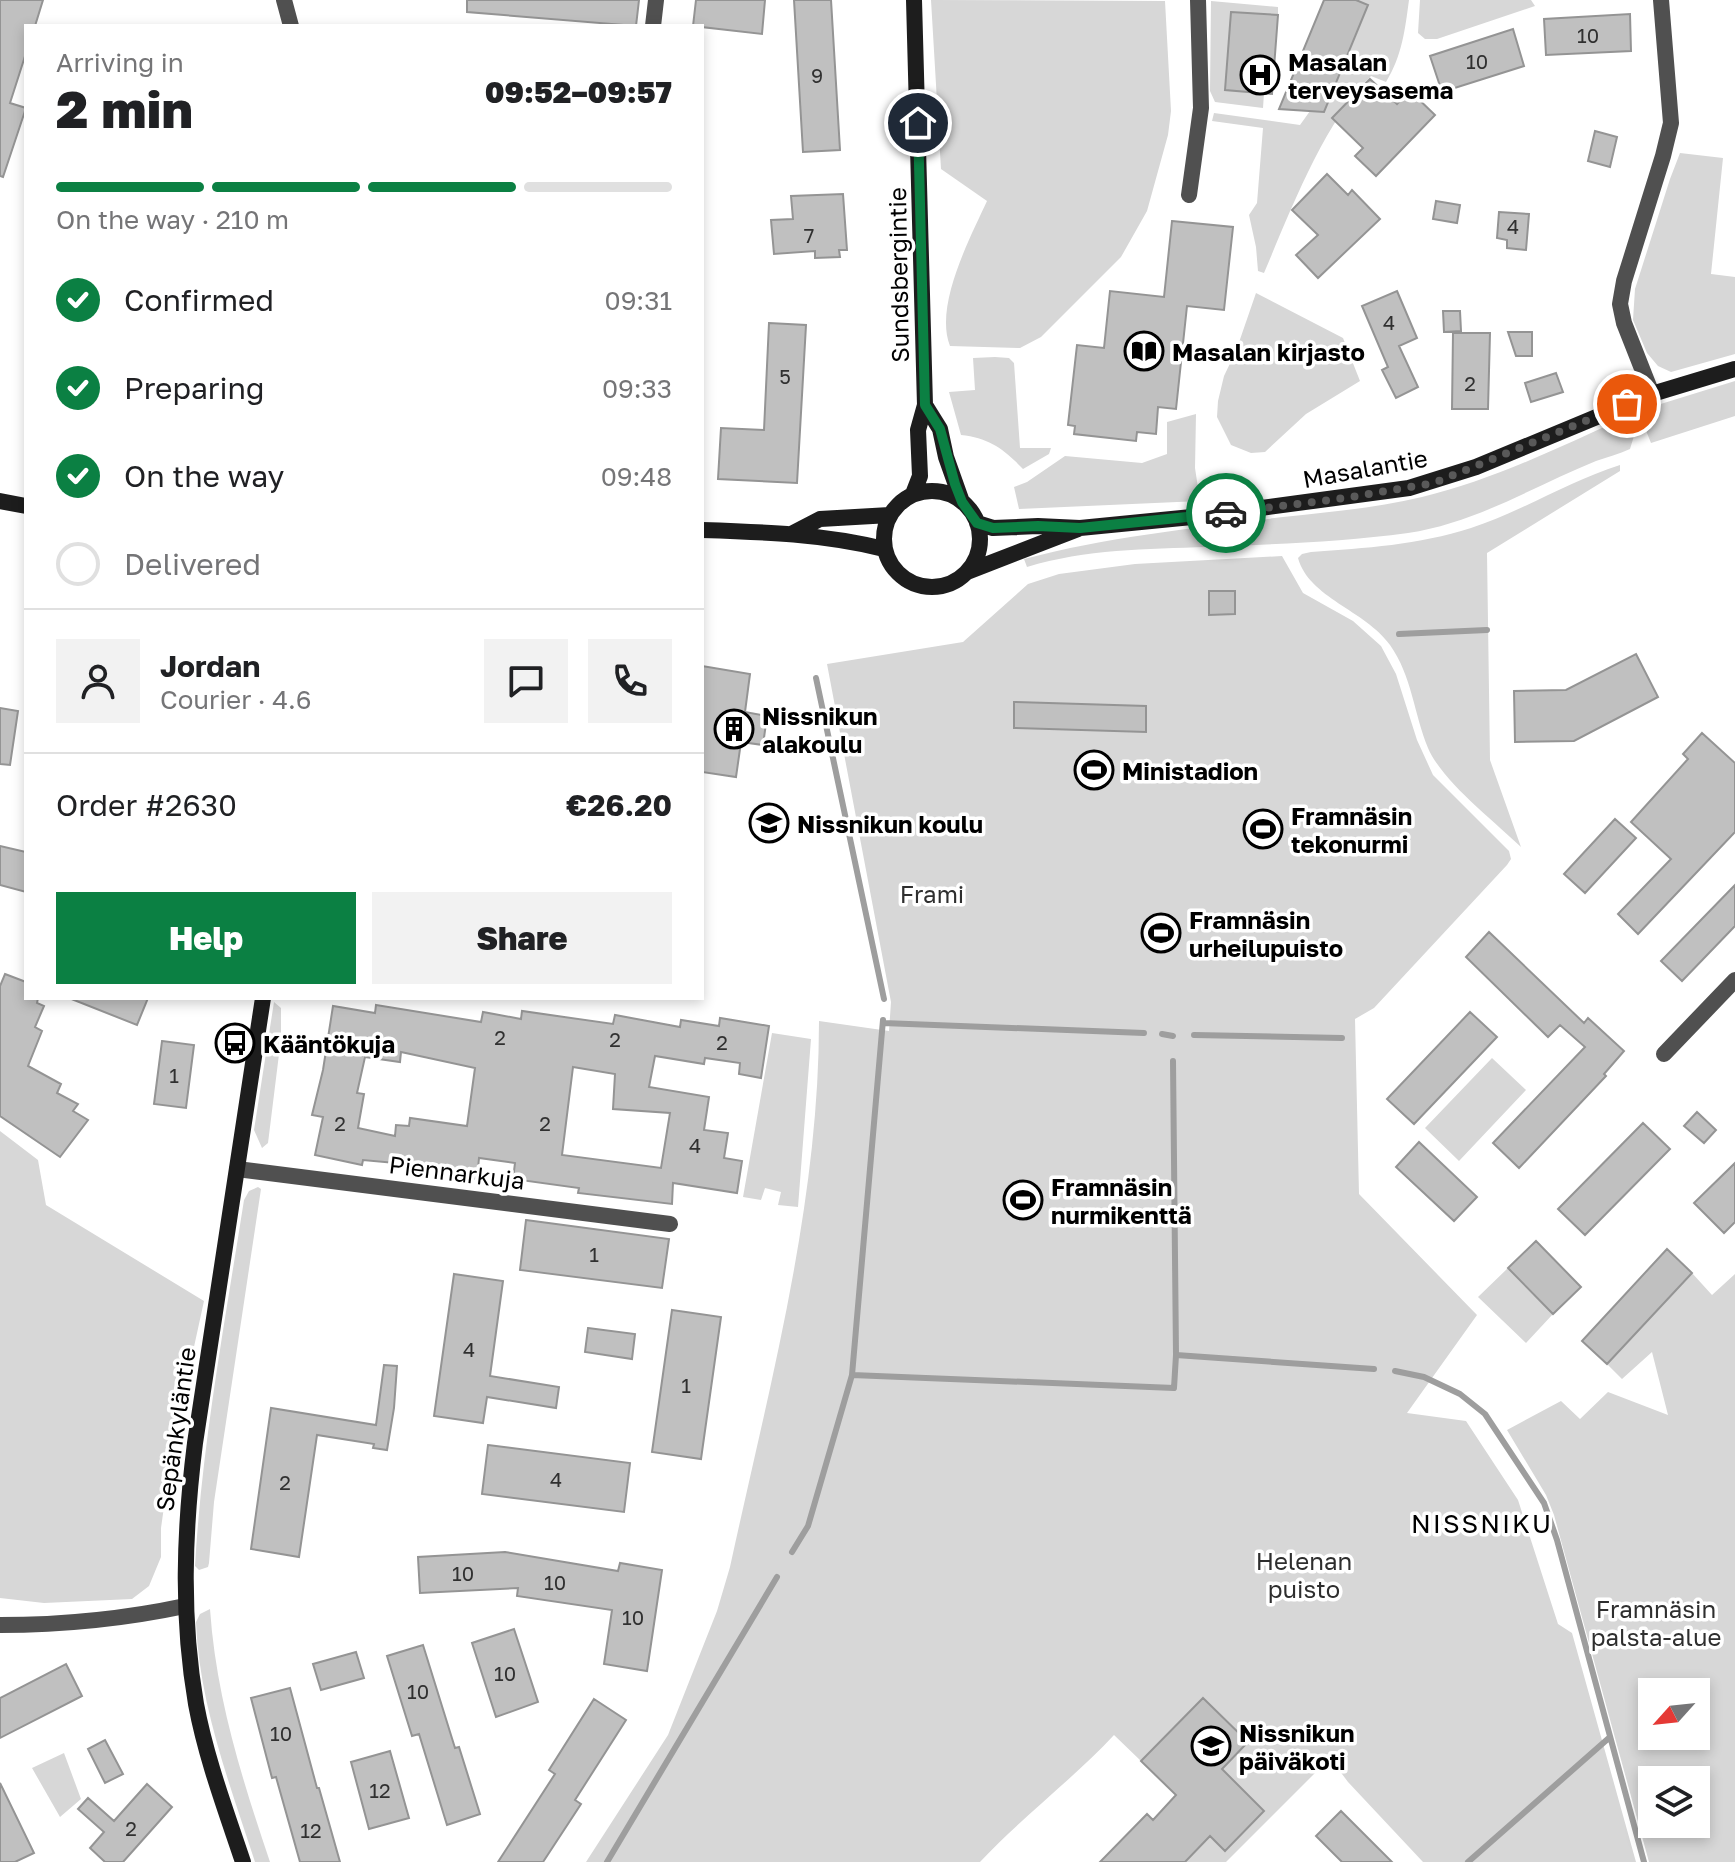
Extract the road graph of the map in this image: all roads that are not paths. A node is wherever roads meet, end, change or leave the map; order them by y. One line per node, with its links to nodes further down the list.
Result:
1 (284, 0): 6 (street)
2 (656, 0): 7 (street)
3 (914, 0): 11 (street, Sundsbergintie)
4 (1198, 0): 8 (street)
5 (1661, 0): 10 (street)
6 (290, 24)
7 (653, 24)
8 (1189, 195)
9 (1735, 369): 10 (street, Masalantie)
10 (1652, 394): 18 (street, Masalantie)
11 (925, 405): 12 (street, Sundsbergintie); 14 (street, Sundsbergintie)
12 (913, 494): 14 (street); 16 (street)
13 (0, 501): 15 (street)
14 (962, 502): 17 (street)
15 (24, 506)
16 (890, 515): 20 (street); 21 (street)
17 (977, 523): 18 (street, Masalantie); 22 (street)
18 (1080, 528): 22 (street, Masalantie)
19 (704, 530): 20 (street)
20 (793, 533): 21 (street)
21 (884, 549): 22 (street)
22 (967, 572)
23 (1735, 980): 25 (street)
24 (263, 1000): 26 (street, Sepänkyläntie)
25 (1664, 1054)
26 (237, 1169): 27 (street, Piennarkuja); 28 (street, Sepänkyläntie)
27 (670, 1224)
28 (185, 1606): 29 (street); 30 (street, Sepänkyläntie)
29 (0, 1625)
30 (243, 1862)

